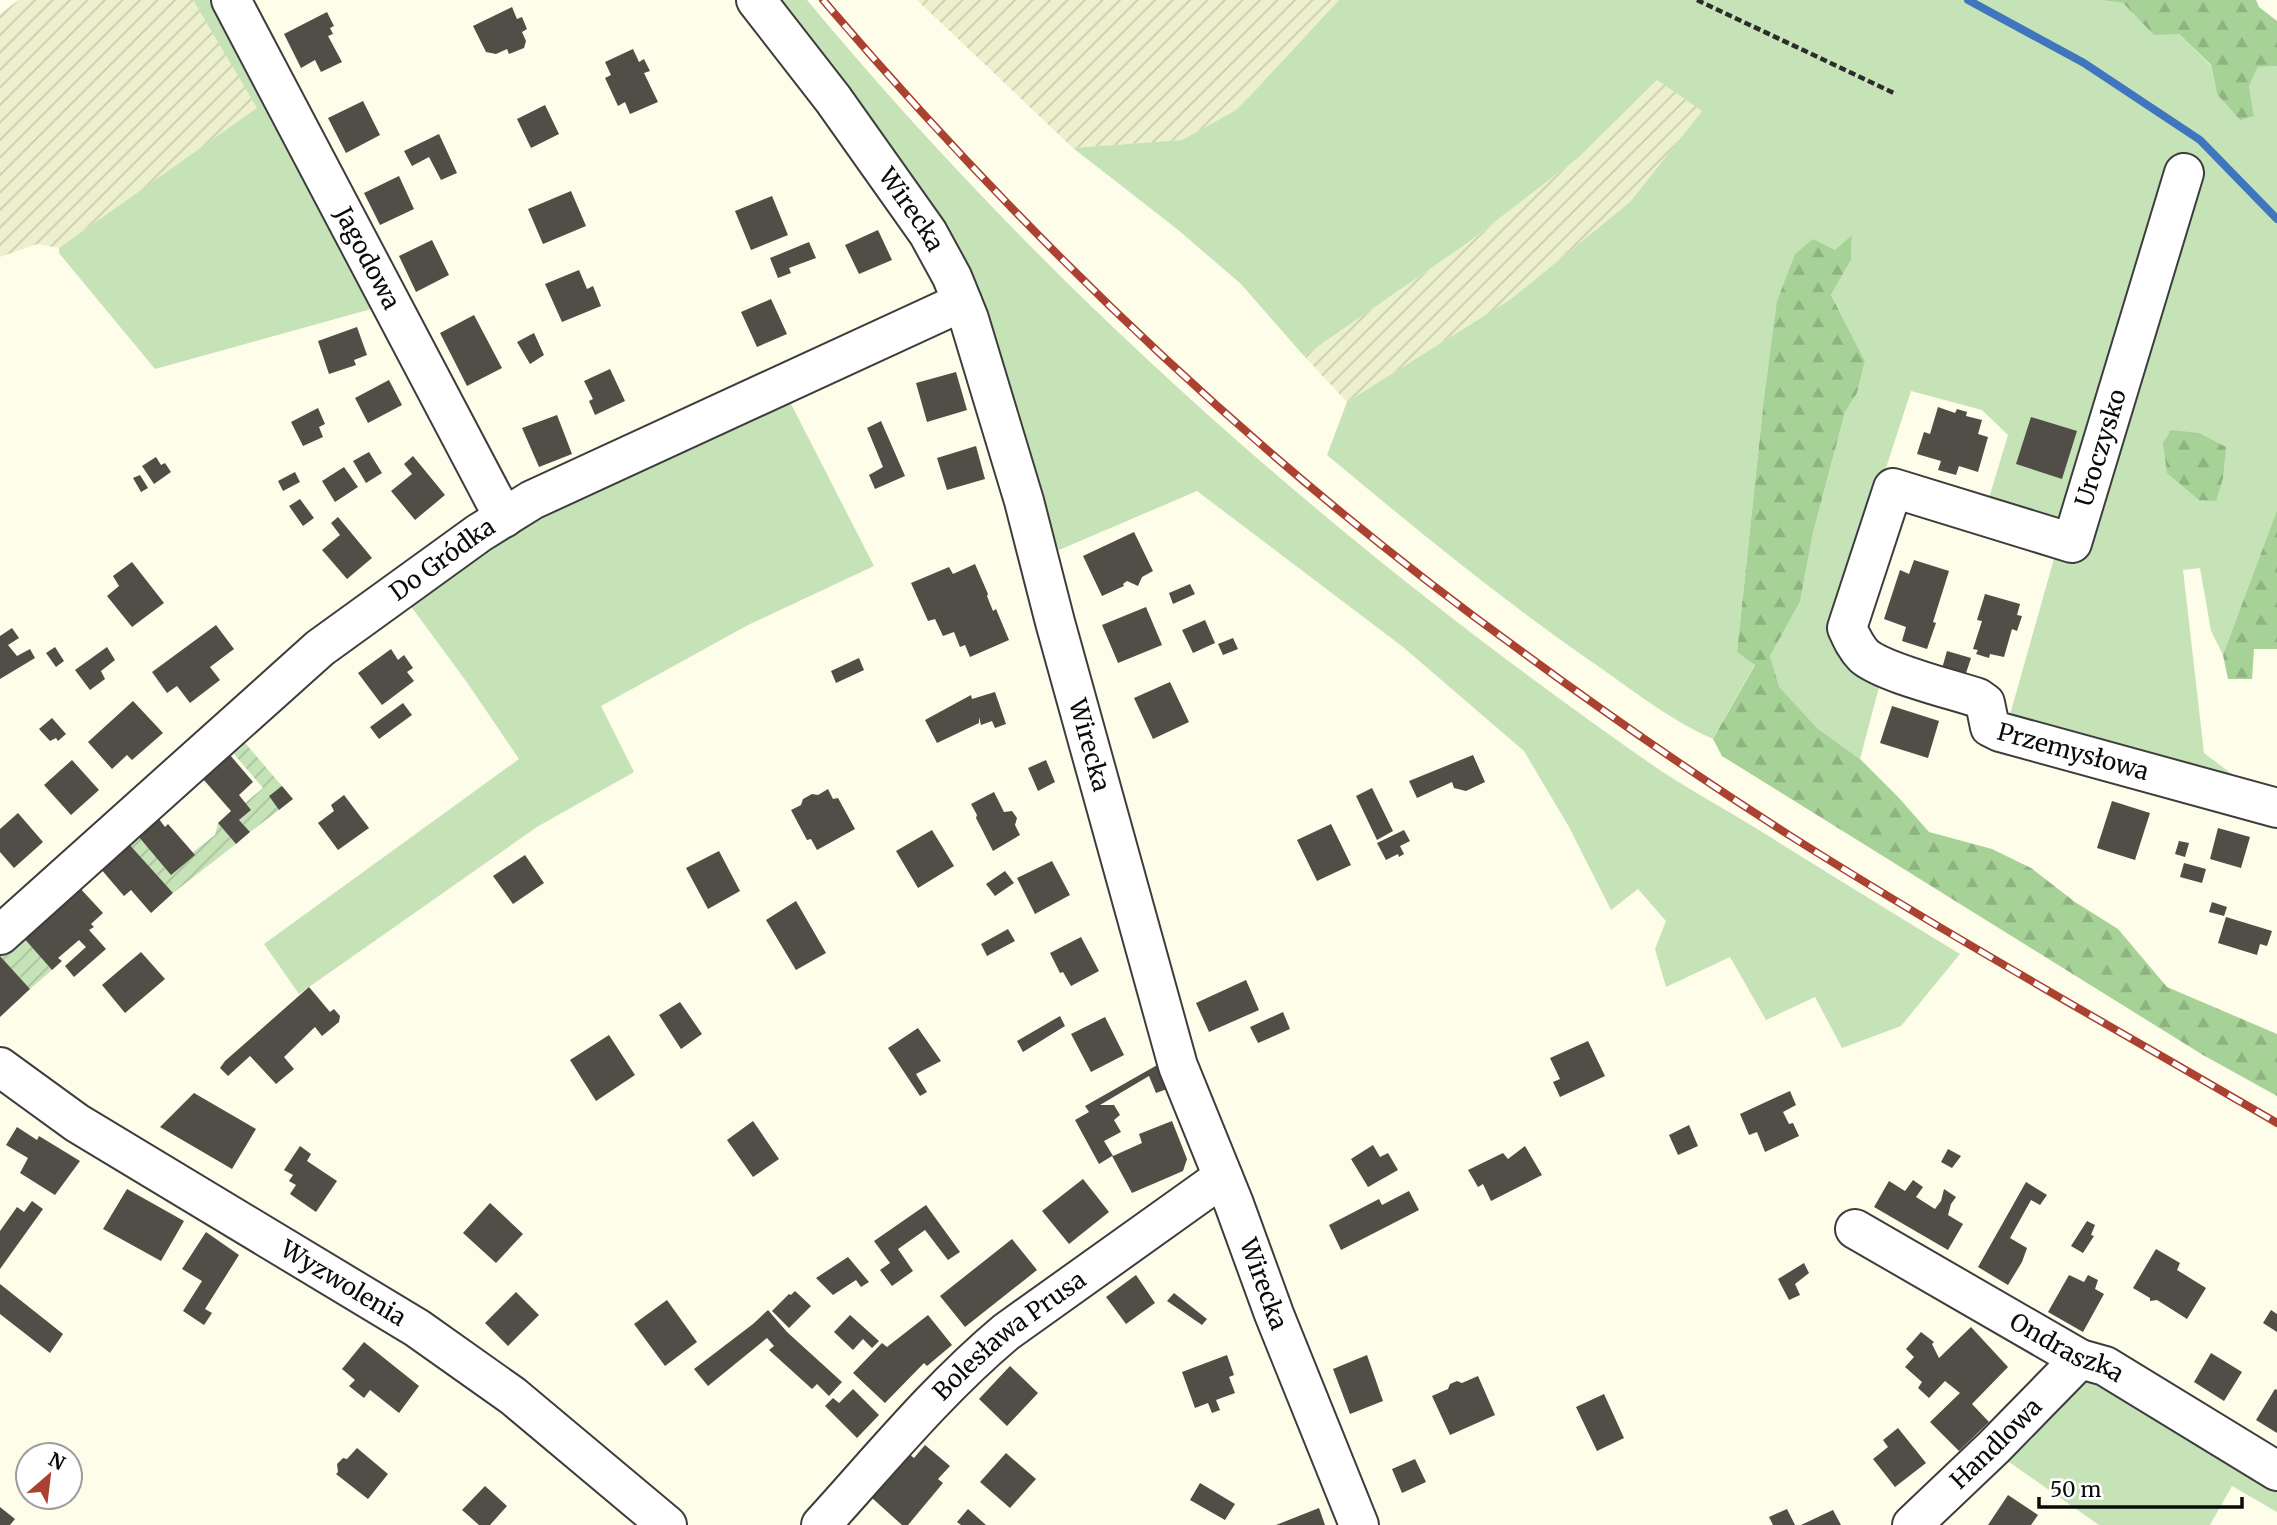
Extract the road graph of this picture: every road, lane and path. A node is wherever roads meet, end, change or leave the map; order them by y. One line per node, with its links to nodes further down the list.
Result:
1 (232, 0): 8 (street, Jagodowa)
2 (757, 0): 6 (street, Wirecka)
3 (1697, 0): 4 (path)
4 (1896, 94)
5 (2185, 173): 7 (street, Uroczysko)
6 (962, 302): 8 (street, Do Gródka); 12 (street, Wirecka)
7 (1893, 488): 9 (street, Przemysłowa)
8 (504, 518): 10 (street, Do Gródka)
9 (2277, 808)
10 (0, 935)
11 (0, 1067): 17 (street, Wyzwolenia)
12 (1223, 1177): 16 (street, Bolesława Prusa); 18 (street, Wirecka)
13 (1855, 1229): 14 (street, Ondraszka)
14 (2080, 1359): 15 (street, Ondraszka); 19 (street, Handlowa)
15 (2277, 1471)
16 (839, 1519)
17 (667, 1525)
18 (1359, 1525)
19 (1912, 1525)

